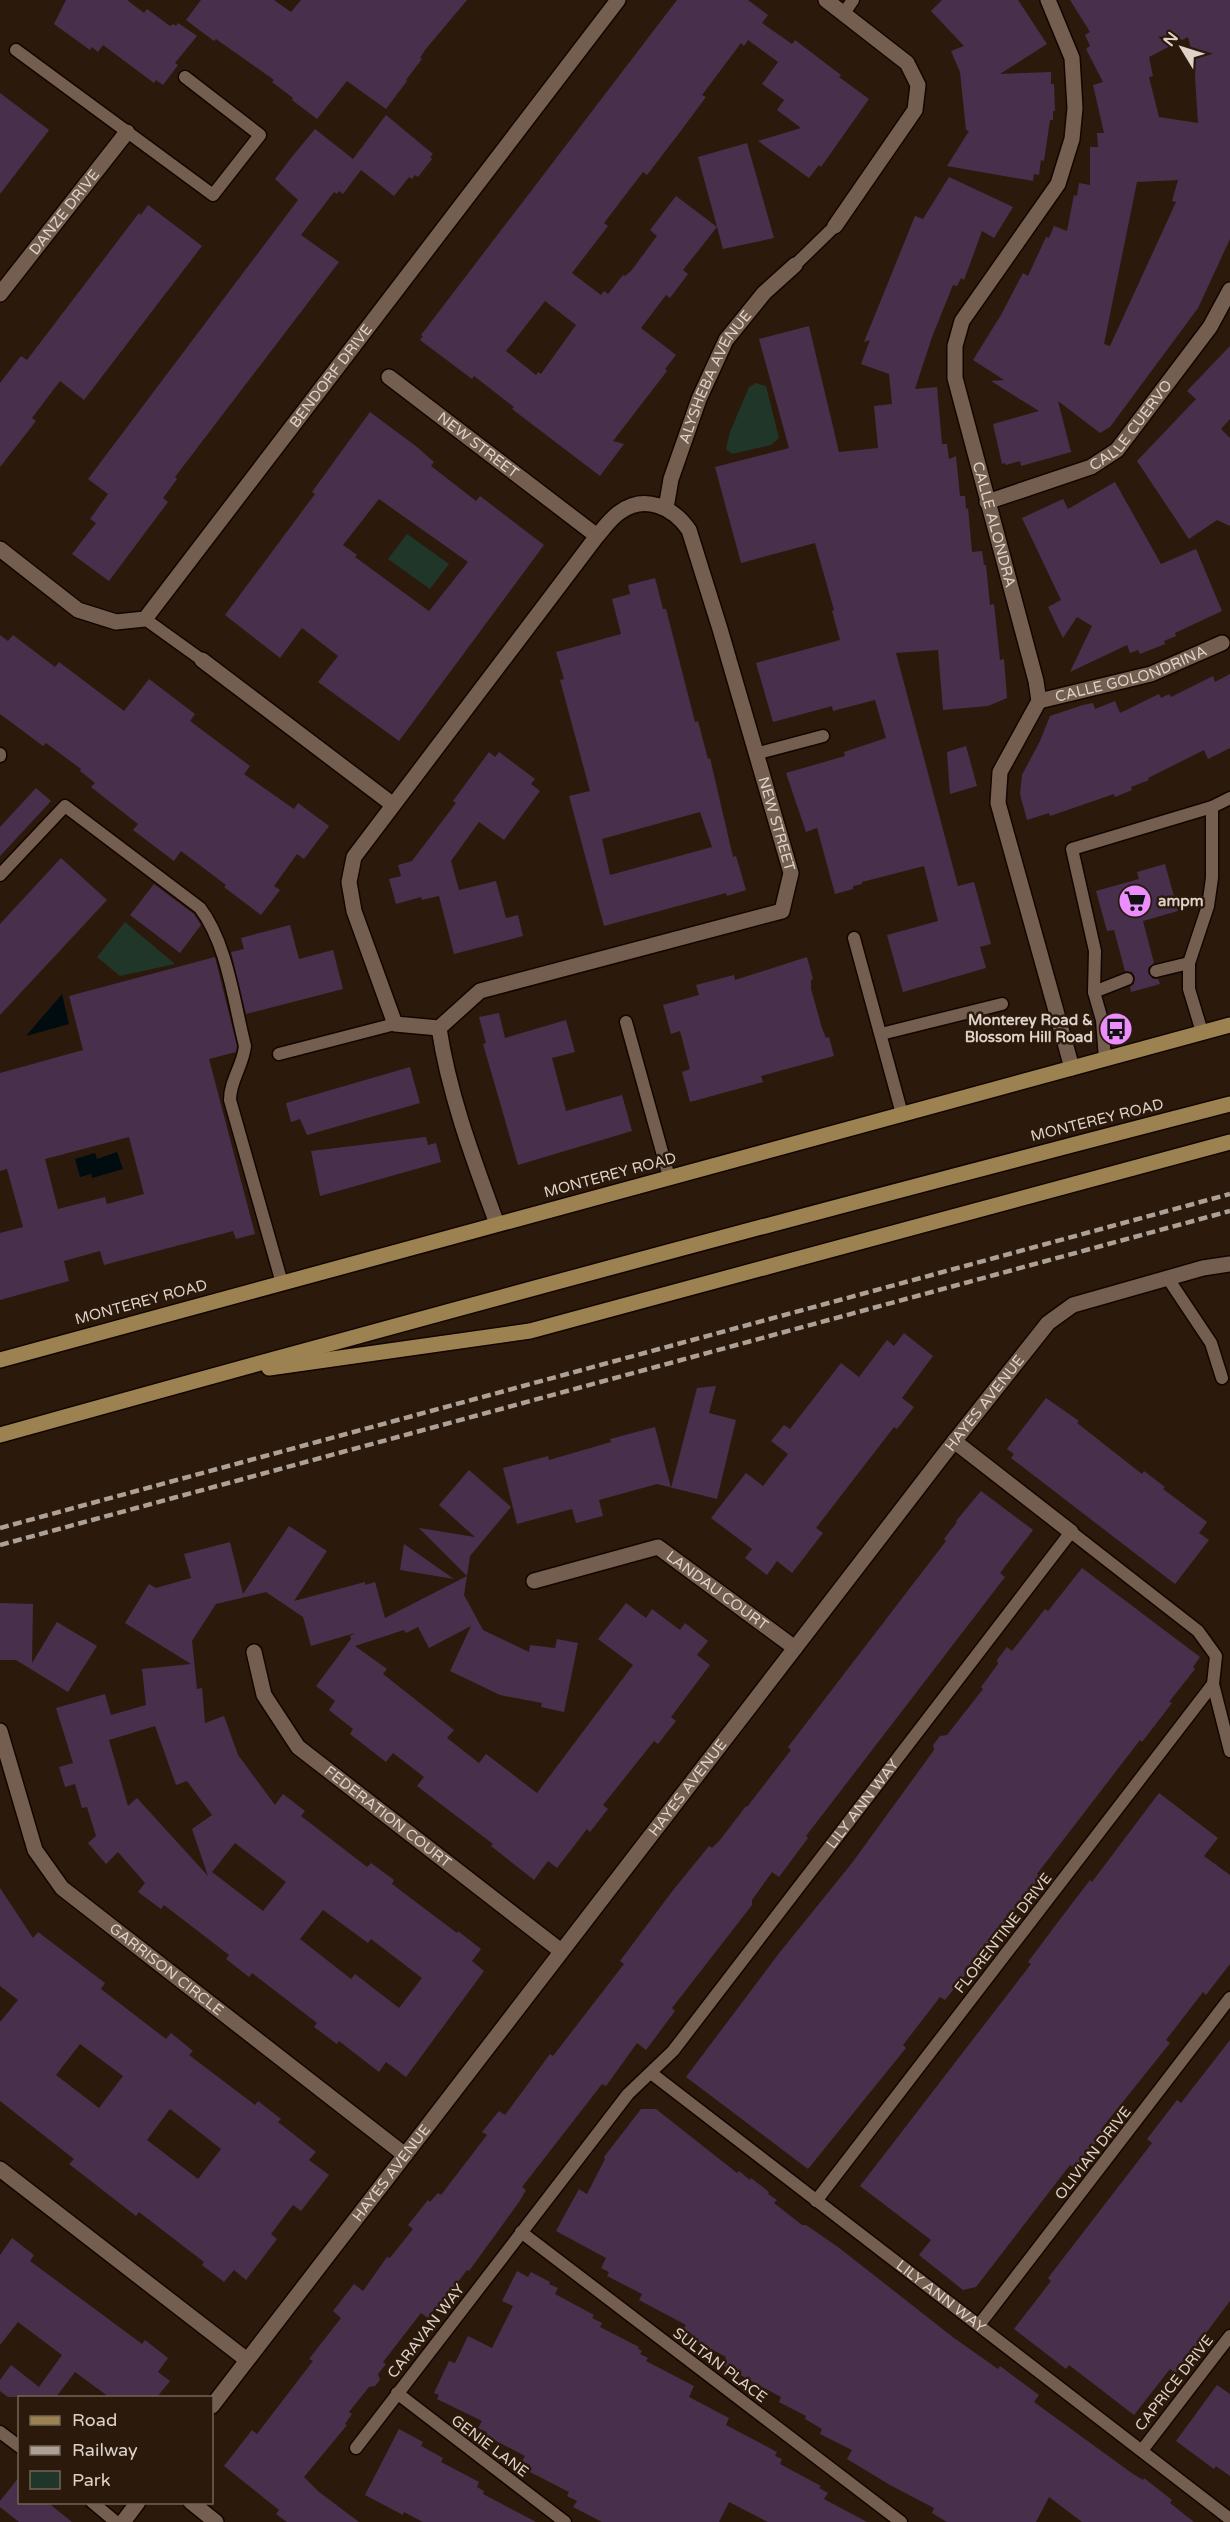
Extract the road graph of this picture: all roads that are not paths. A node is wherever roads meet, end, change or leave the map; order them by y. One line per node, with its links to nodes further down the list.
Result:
1 (618, 0): 18 (street, BENDORF DRIVE)
2 (826, 0): 5 (street)
3 (853, 0): 5 (lane)
4 (1048, 0): 14 (street, CALLE ALONDRA)
5 (844, 13): 9 (street)
6 (16, 50): 8 (lane)
7 (184, 77): 8 (lane)
8 (127, 132): 12 (street, DANZE DRIVE)
9 (835, 226): 10 (lane)
10 (795, 265): 15 (street, ALYSHEBA AVENUE)
11 (1230, 290): 14 (street, CALLE CUERVO)
12 (0, 294)
13 (389, 377): 16 (street, NEW STREET)
14 (987, 502): 21 (street, CALLE ALONDRA)
15 (666, 507): 16 (street); 23 (street, NEW STREET)
16 (597, 536): 25 (street)
17 (0, 549): 18 (street)
18 (145, 618): 20 (lane)
19 (1222, 643): 21 (street, CALLE GOLONDRINA)
20 (202, 660): 25 (street)
21 (1039, 701): 42 (street)
22 (823, 736): 23 (lane)
23 (755, 754): 37 (street, NEW STREET)
24 (1230, 798): 26 (lane)
25 (392, 804): 35 (street)
26 (1212, 807): 29 (lane); 32 (lane)
27 (0, 875): 50 (lane)
28 (854, 939): 39 (lane)
29 (1189, 963): 30 (lane); 38 (lane)
30 (1156, 971)
31 (1127, 979): 32 (lane)
32 (1094, 992): 41 (lane)
33 (1002, 1004): 39 (lane)
34 (626, 1022): 46 (lane)
35 (395, 1024): 37 (street); 40 (lane)
36 (1230, 1025): 38 (main road, MONTEREY ROAD)
37 (439, 1028): 47 (street)
38 (1202, 1032): 41 (main road, MONTEREY ROAD)
39 (880, 1034): 44 (lane)
40 (279, 1054)
41 (1105, 1059): 42 (main road, MONTEREY ROAD)
42 (1072, 1068): 44 (main road, MONTEREY ROAD)
43 (1230, 1104): 52 (main road, MONTEREY ROAD)
44 (902, 1114): 46 (main road, MONTEREY ROAD)
45 (1230, 1142): 52 (main road)
46 (669, 1177): 47 (main road, MONTEREY ROAD)
47 (497, 1224): 50 (main road, MONTEREY ROAD)
48 (1230, 1264): 49 (street, HAYES AVENUE)
49 (1167, 1277): 53 (lane); 55 (street, HAYES AVENUE)
50 (282, 1282): 51 (main road, MONTEREY ROAD)
51 (0, 1360)
52 (207, 1377): 54 (main road, MONTEREY ROAD)
53 (1222, 1378)
54 (0, 1435)
55 (954, 1441): 56 (street); 58 (street, HAYES AVENUE)
56 (1071, 1532): 60 (lane); 65 (lane, LILY ANN WAY)
57 (534, 1581): 58 (street, LANDAU COURT)
58 (795, 1648): 63 (street, HAYES AVENUE)
59 (254, 1652): 63 (street, FEDERATION COURT)
60 (1214, 1684): 62 (lane); 68 (lane, FLORENTINE DRIVE)
61 (0, 1731): 66 (street, GARRISON CIRCLE)
62 (1230, 1751)
63 (561, 1951): 66 (street, HAYES AVENUE)
64 (1230, 1998): 70 (lane, OLIVIAN DRIVE)
65 (651, 2073): 68 (lane, LILY ANN WAY); 69 (lane, LILY ANN WAY)
66 (405, 2155): 72 (street, HAYES AVENUE)
67 (0, 2169): 72 (street)
68 (816, 2201): 70 (lane, LILY ANN WAY)
69 (521, 2232): 73 (lane, CARAVAN WAY); 87 (lane, SULTAN PLACE)
70 (979, 2325): 78 (lane, LILY ANN WAY)
71 (1230, 2336): 78 (lane, CAPRICE DRIVE)
72 (247, 2360): 74 (street, HAYES AVENUE)
73 (397, 2393): 77 (lane, CARAVAN WAY); 86 (lane, GENIE LANE)
74 (213, 2405)
75 (0, 2432): 76 (lane)
76 (18, 2446)
77 (356, 2448)
78 (1143, 2449): 82 (lane, LILY ANN WAY)
79 (94, 2504): 83 (lane)
80 (136, 2504): 84 (street)
81 (193, 2504): 85 (street)
82 (1230, 2518)
83 (116, 2522)
84 (123, 2522)
85 (216, 2522)
86 (565, 2522)
87 (901, 2522)

